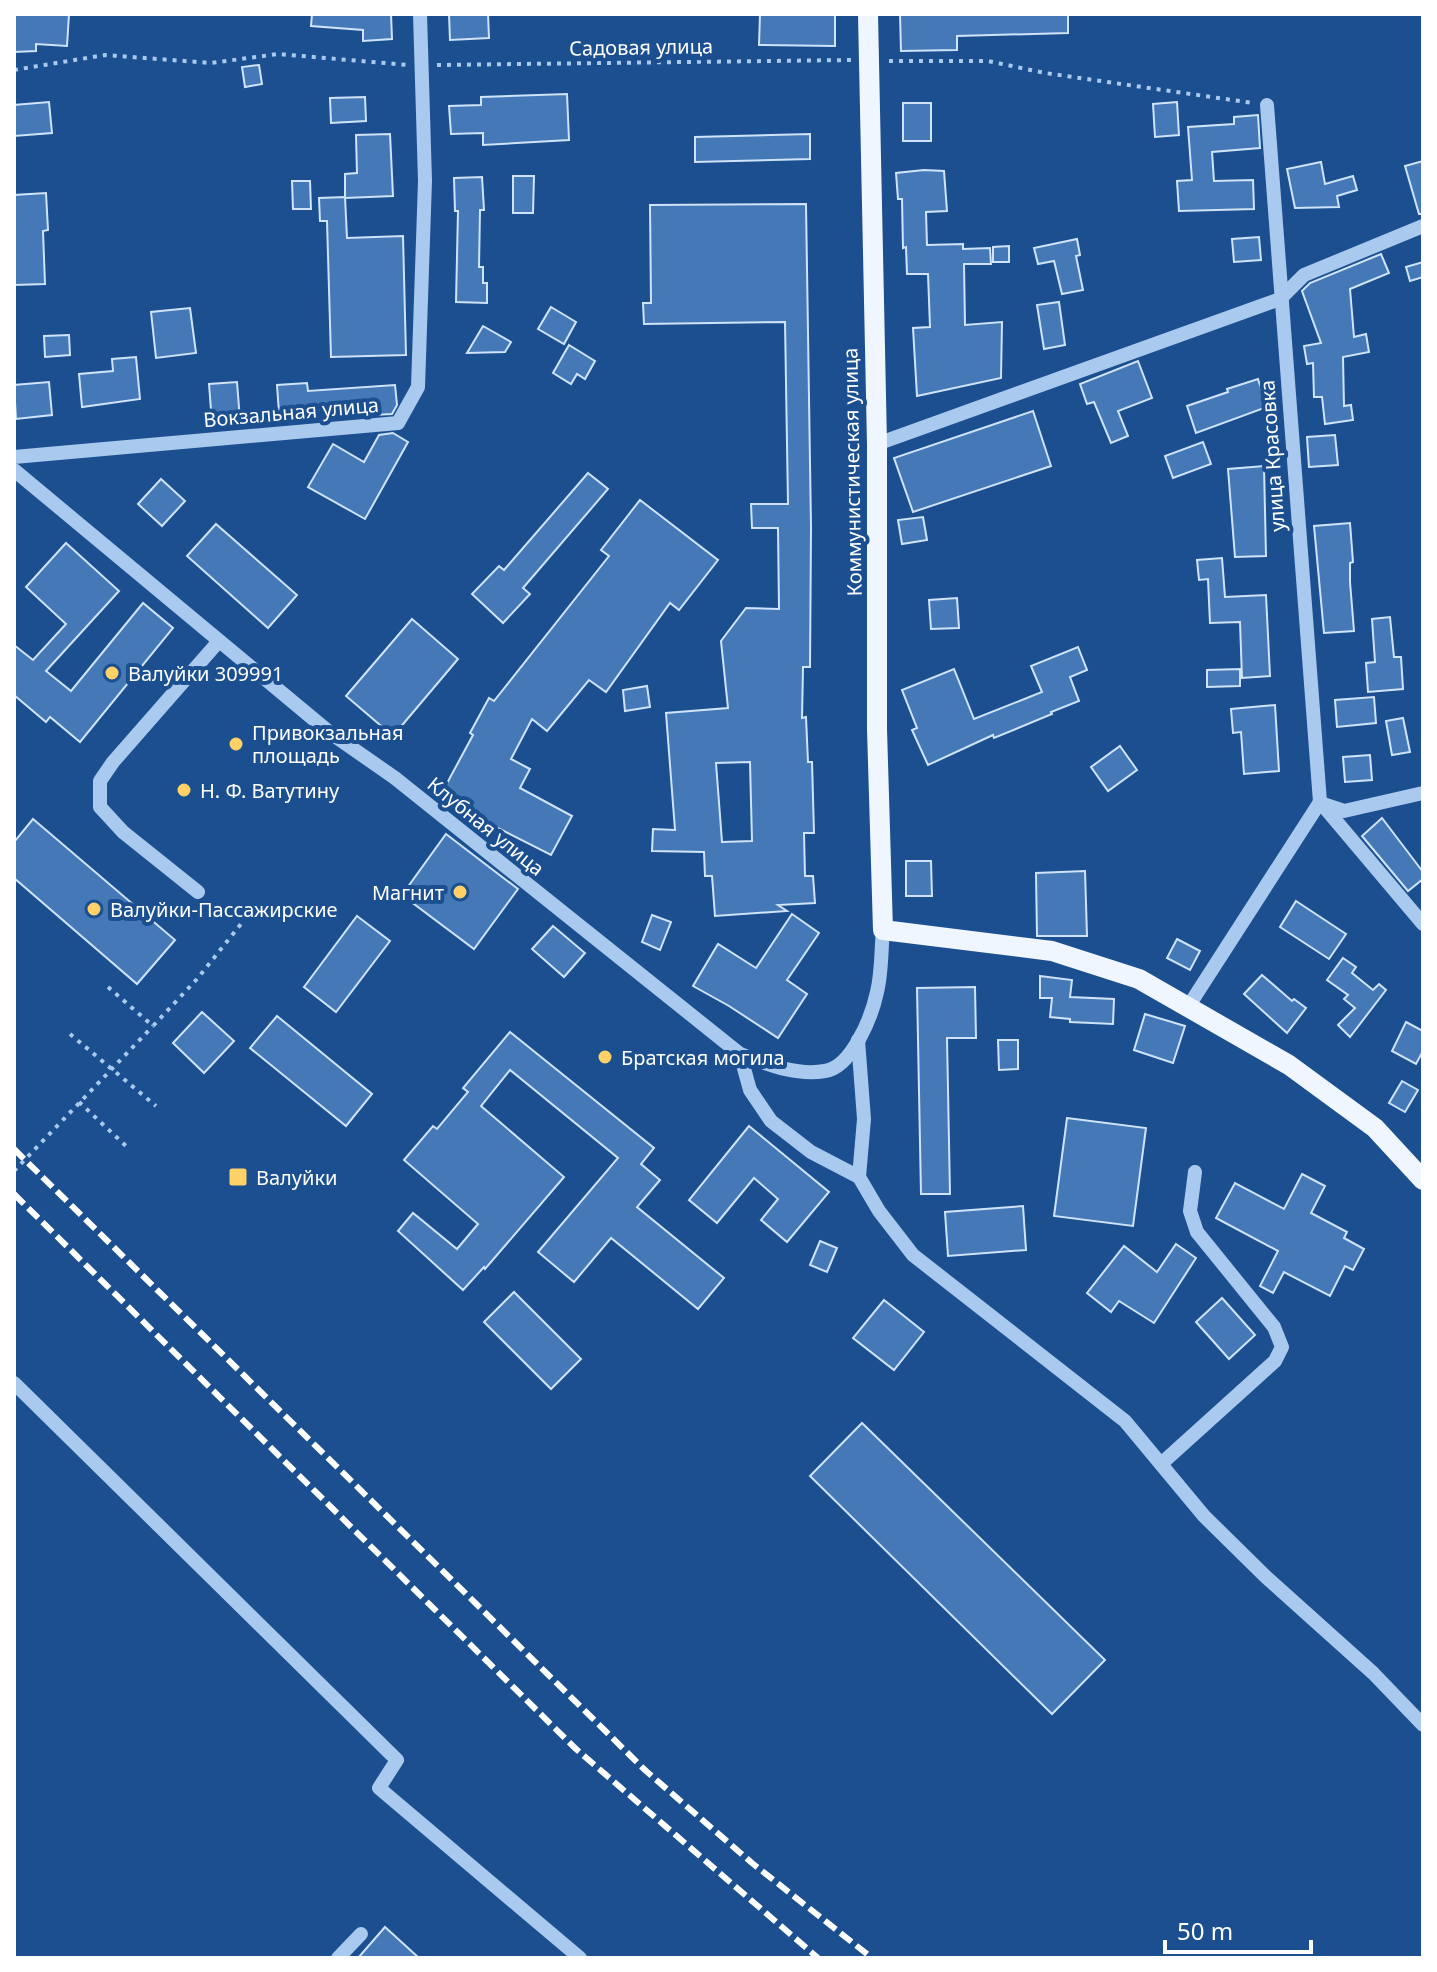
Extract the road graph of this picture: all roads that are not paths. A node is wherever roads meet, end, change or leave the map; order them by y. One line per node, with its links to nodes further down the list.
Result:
1 (420, 14): 7 (street, Вокзальная улица)
2 (868, 14): 6 (main road, Коммунистическая улица)
3 (1267, 105): 5 (street, улица Красовка)
4 (1423, 226): 5 (street)
5 (1280, 299): 6 (street); 11 (street, улица Красовка)
6 (877, 444): 14 (main road, Коммунистическая улица)
7 (14, 457)
8 (14, 470): 9 (street, Клубная улица)
9 (219, 641): 12 (street); 17 (street, Клубная улица)
10 (1423, 793): 11 (street)
11 (1320, 802): 13 (street); 15 (street)
12 (198, 892)
13 (1423, 924)
14 (883, 930): 15 (main road); 16 (street, Клубная улица)
15 (1188, 1007): 20 (main road)
16 (858, 1040): 17 (street, Клубная улица); 19 (street)
17 (740, 1054): 19 (street)
18 (1195, 1172): 22 (street)
19 (859, 1177): 22 (street)
20 (1423, 1180)
21 (14, 1383): 26 (street)
22 (1161, 1464): 23 (street)
23 (1423, 1725)
24 (361, 1934): 25 (street)
25 (338, 1958)
26 (580, 1958)

